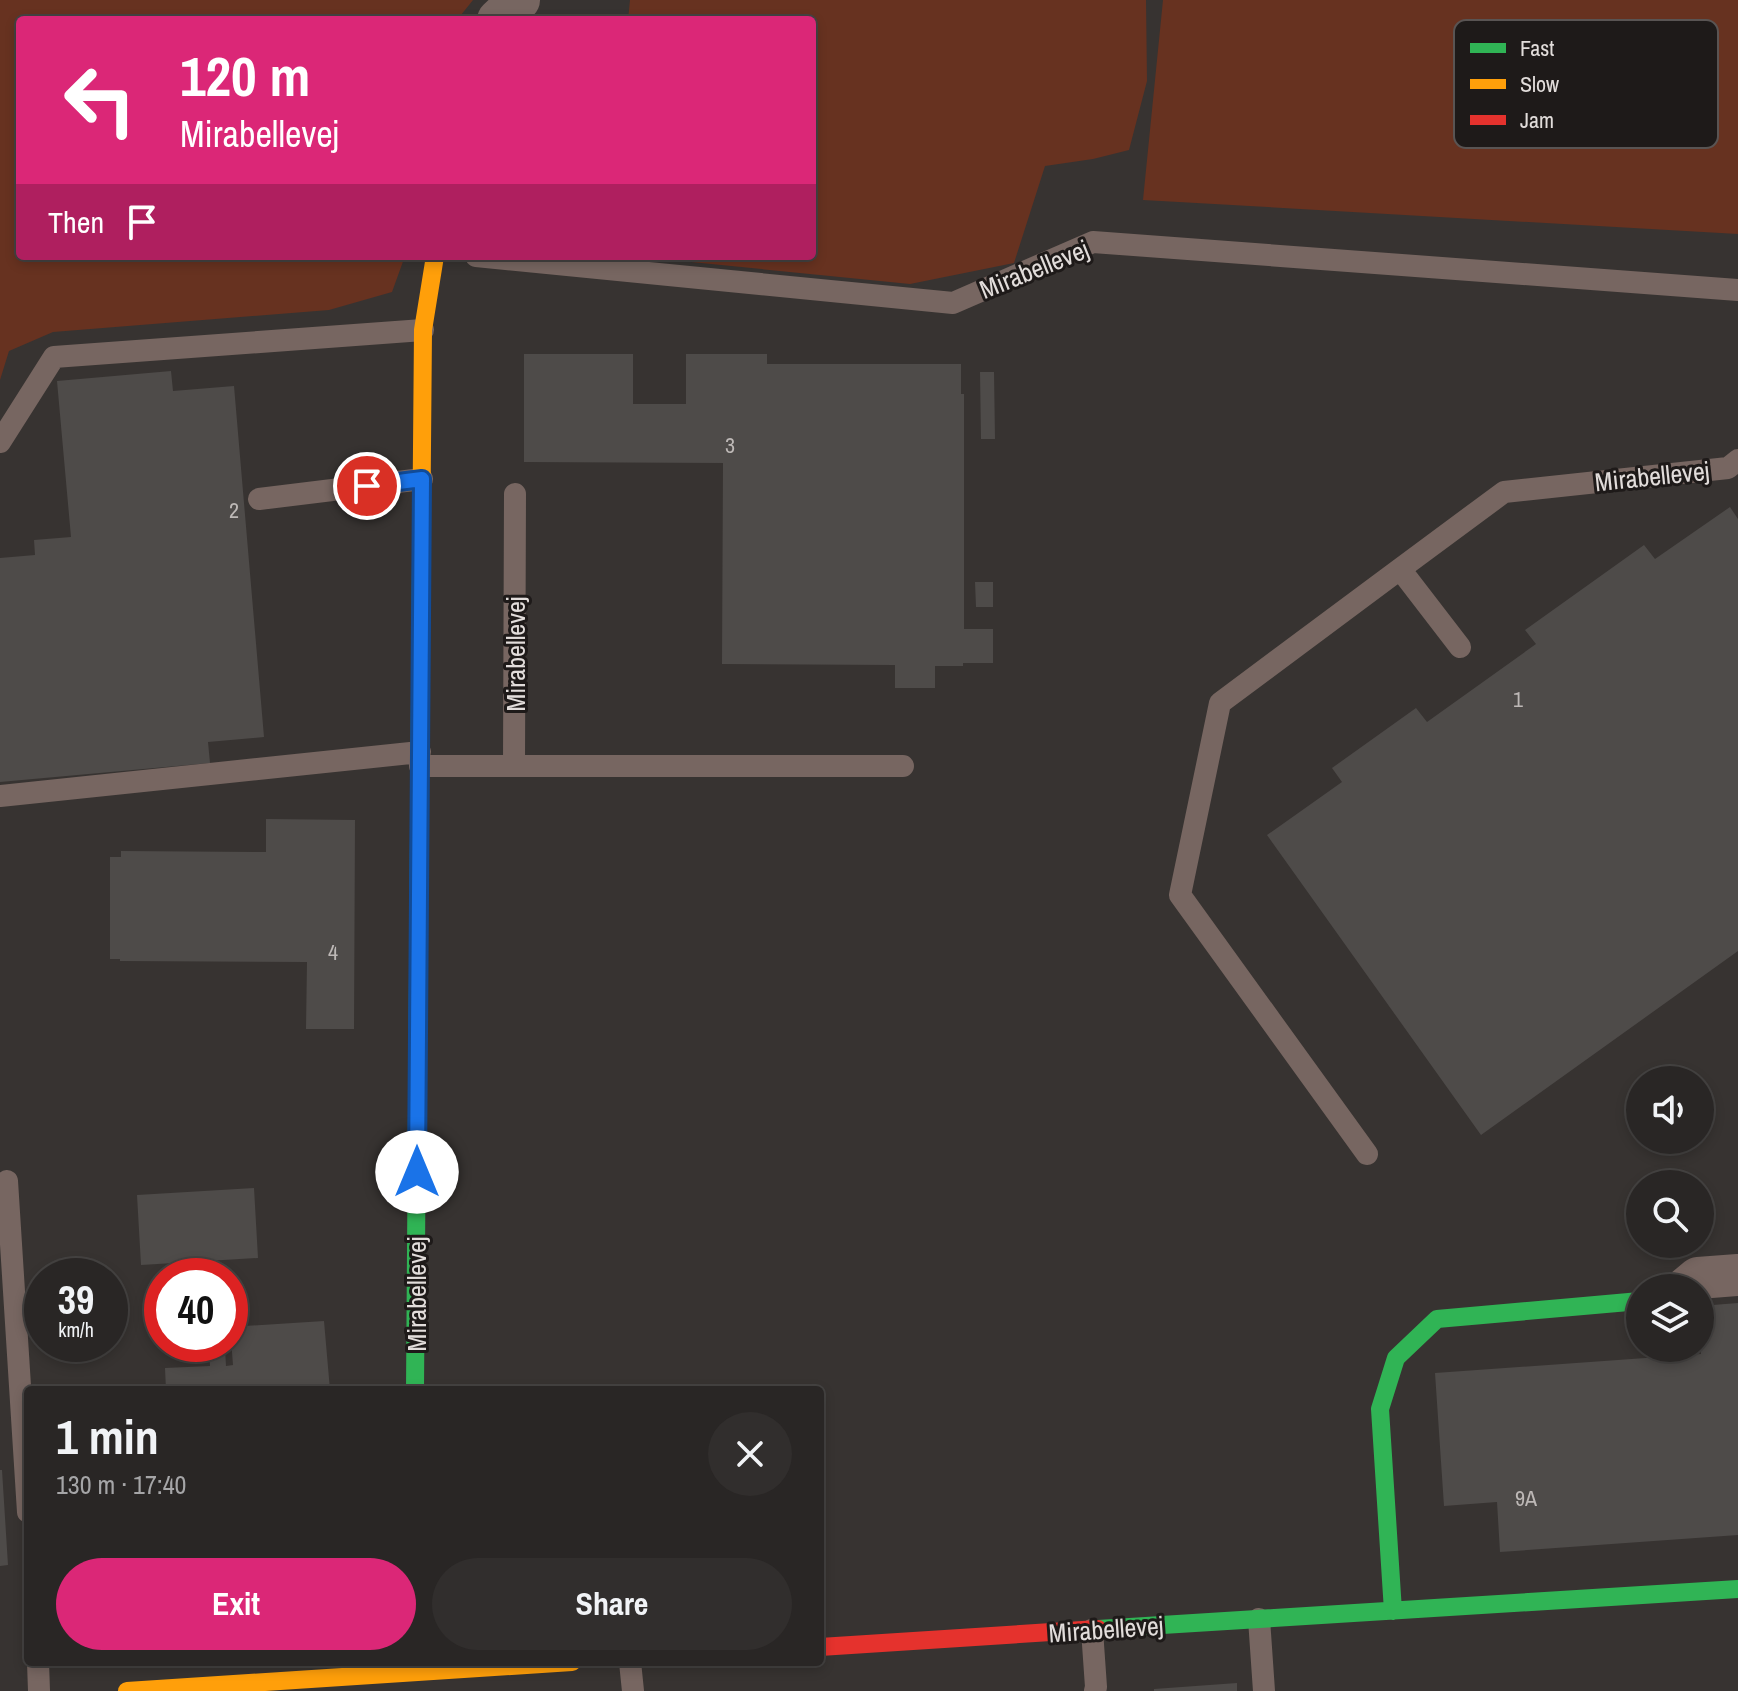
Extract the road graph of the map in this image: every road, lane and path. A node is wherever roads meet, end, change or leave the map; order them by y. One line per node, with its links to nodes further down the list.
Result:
1 (519, 0): 2 (street)
2 (502, 16)
3 (434, 260): 6 (street, Mirabellevej)
4 (517, 260): 5 (lane, Mirabellevej)
5 (1738, 290)
6 (423, 330): 7 (lane); 9 (street, Mirabellevej)
7 (0, 442)
8 (1738, 460): 12 (lane, Mirabellevej)
9 (422, 479): 11 (lane); 14 (street, Mirabellevej)
10 (515, 494): 15 (lane, Mirabellevej)
11 (259, 499)
12 (1400, 569): 13 (lane); 18 (lane, Mirabellevej)
13 (1460, 647)
14 (420, 759): 15 (lane); 17 (lane); 23 (street, Mirabellevej)
15 (514, 766): 16 (lane)
16 (903, 766)
17 (0, 796)
18 (1367, 1154)
19 (7, 1181): 24 (lane)
20 (1738, 1275): 21 (street)
21 (1714, 1277)
22 (1626, 1302): 26 (street)
23 (415, 1386)
24 (24, 1449)
25 (1738, 1589): 26 (street, Mirabellevej)
26 (1393, 1611): 27 (street, Mirabellevej)
27 (1259, 1619): 28 (street, Mirabellevej); 38 (lane)
28 (1092, 1630): 29 (street, Mirabellevej); 37 (lane)
29 (824, 1647)
30 (38, 1666): 34 (lane)
31 (523, 1666): 33 (street)
32 (630, 1666): 36 (lane)
33 (413, 1675): 35 (street)
34 (39, 1691)
35 (127, 1691)
36 (633, 1691)
37 (1095, 1691)
38 (1264, 1691)

